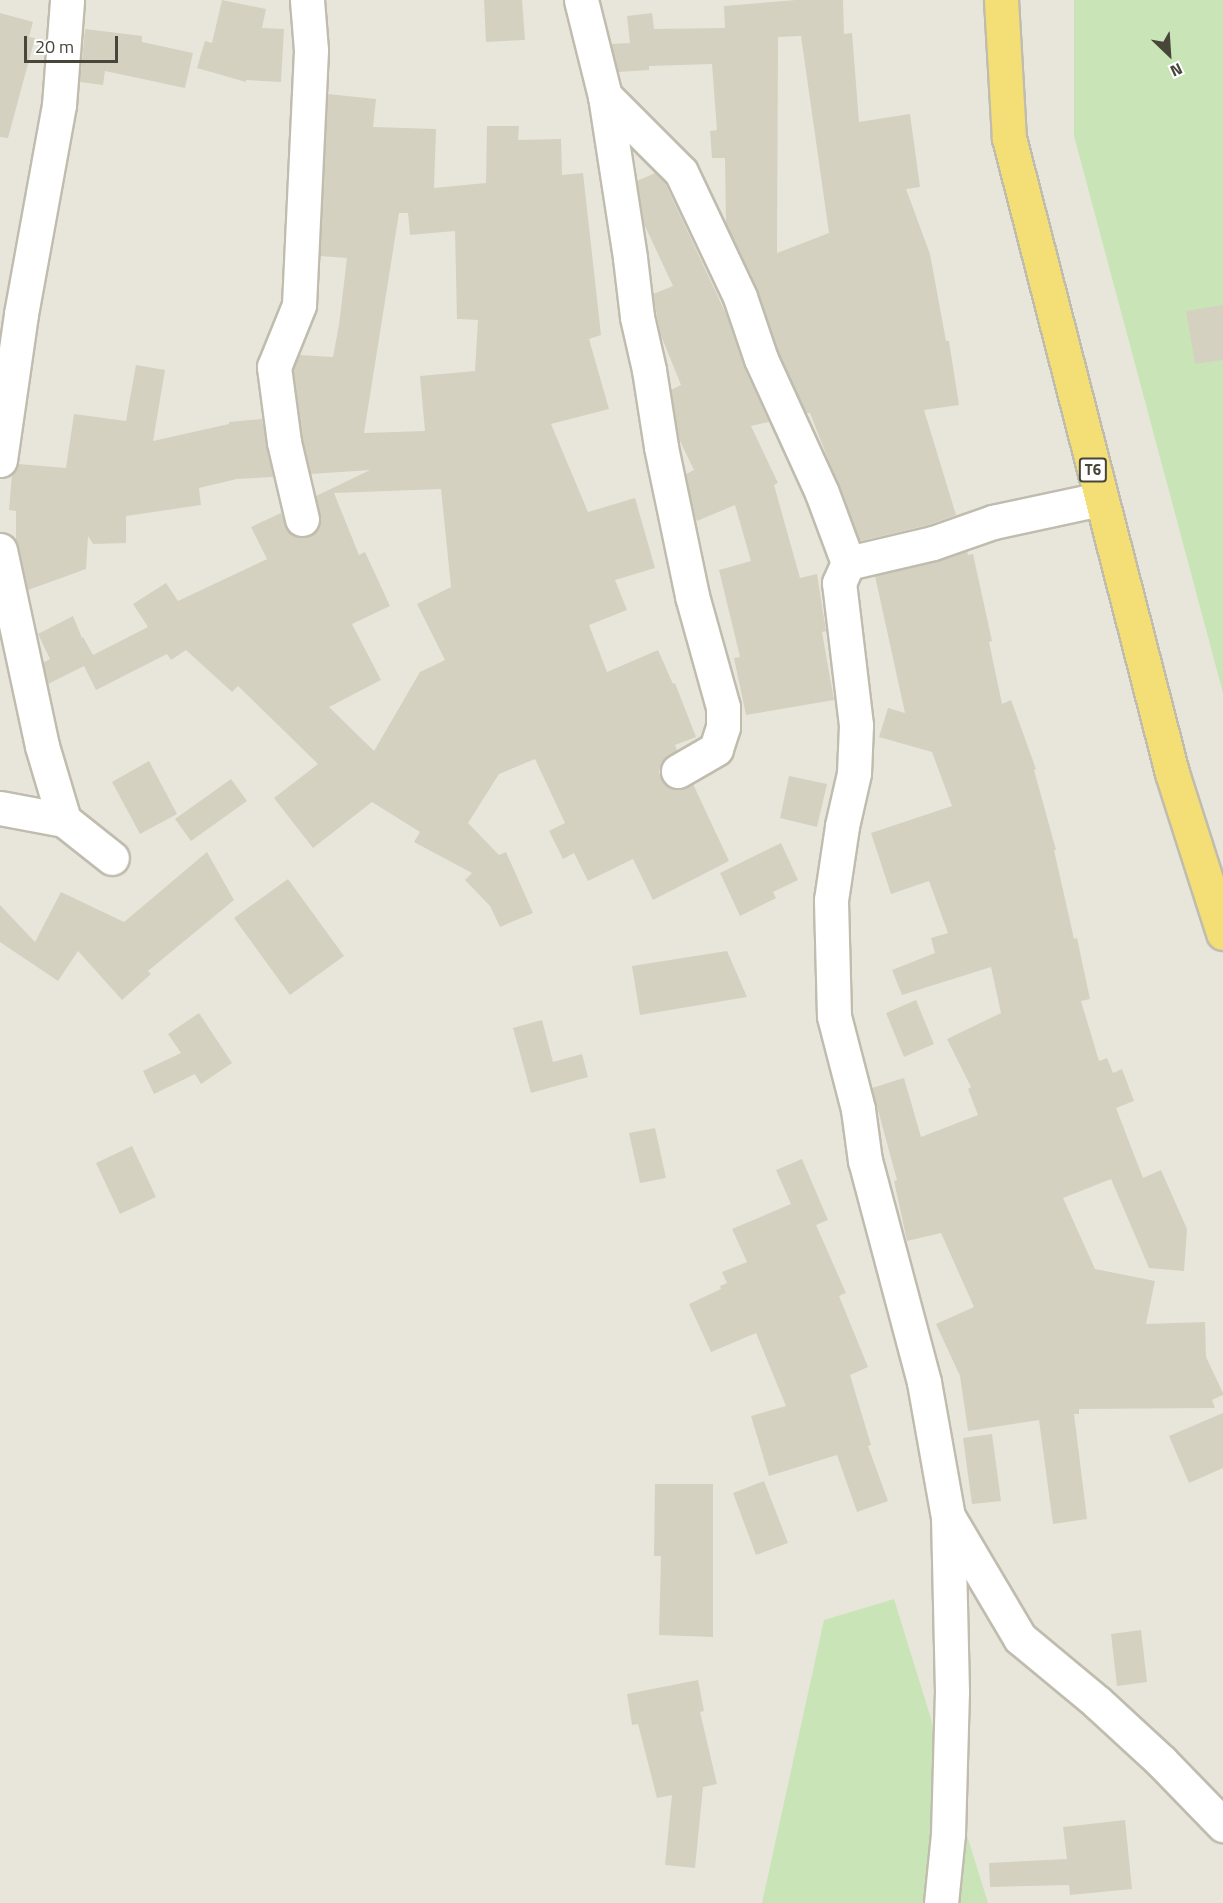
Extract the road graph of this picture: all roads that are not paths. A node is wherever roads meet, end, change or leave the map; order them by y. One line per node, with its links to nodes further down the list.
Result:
1 (67, 0): 6 (street)
2 (307, 0): 8 (street)
3 (581, 0): 5 (street)
4 (1001, 0): 7 (highway, T6)
5 (605, 96): 10 (street); 11 (street)
6 (0, 460)
7 (1100, 499): 10 (street); 15 (highway, T6)
8 (302, 519)
9 (0, 550): 13 (street)
10 (848, 563): 16 (street)
11 (678, 771)
12 (0, 808): 13 (street)
13 (64, 820): 14 (street)
14 (112, 858)
15 (1223, 933)
16 (948, 1516): 17 (street); 18 (street)
17 (1223, 1825)
18 (941, 1903)

